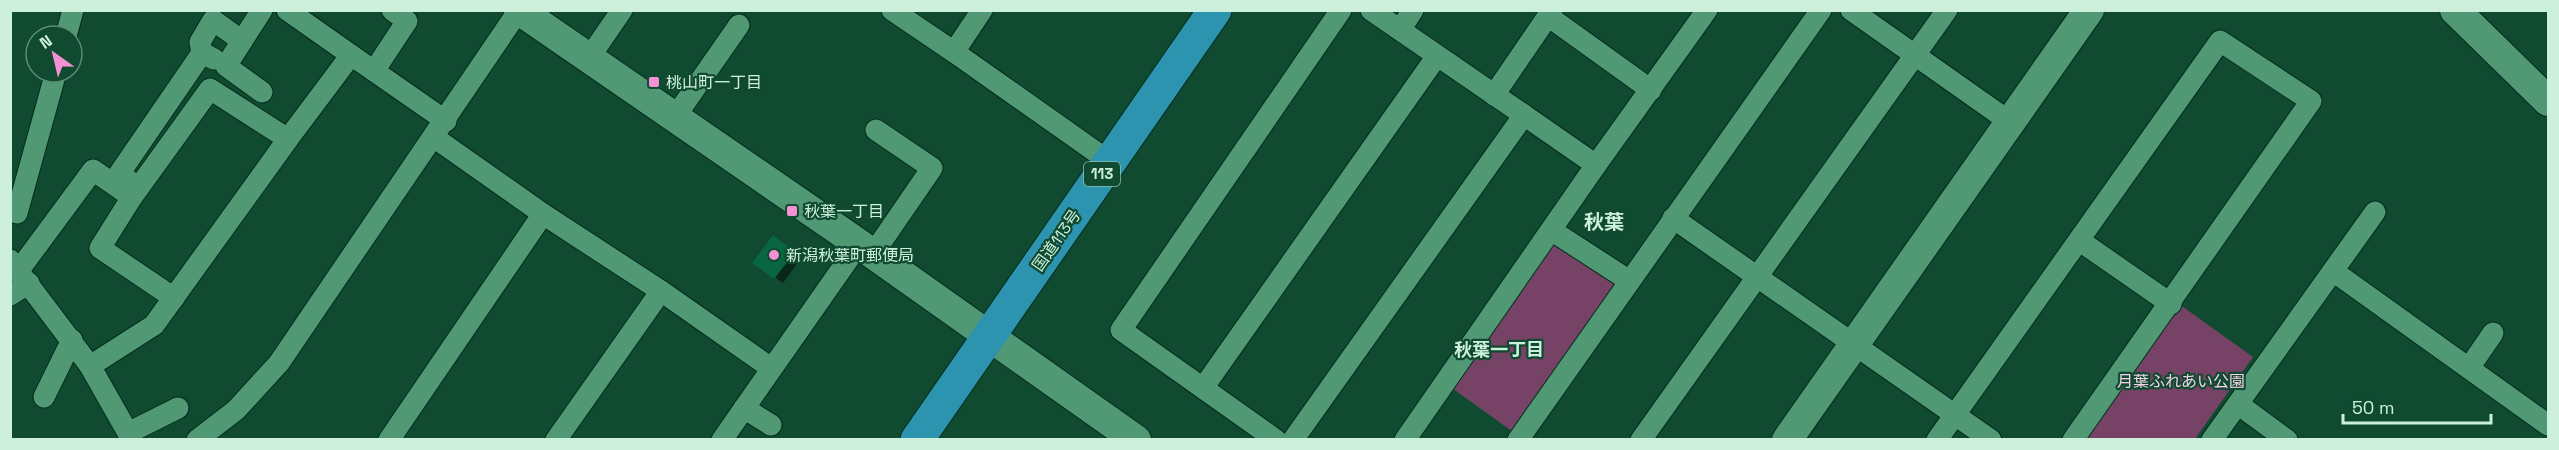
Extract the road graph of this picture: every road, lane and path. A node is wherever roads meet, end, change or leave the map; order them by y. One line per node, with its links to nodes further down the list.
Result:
1 (262, 10): 22 (street)
2 (287, 10): 24 (street)
3 (392, 10): 29 (street)
4 (622, 10): 27 (street)
5 (892, 10): 23 (street)
6 (982, 10): 23 (street)
7 (1215, 10): 41 (highway, 国道113号 / 113)
8 (1341, 10): 66 (street)
9 (1371, 10): 20 (street)
10 (1413, 10): 20 (street)
11 (1821, 10): 47 (street)
12 (1851, 10): 26 (street)
13 (1947, 10): 26 (street)
14 (2089, 10): 37 (street)
15 (2455, 10): 34 (street)
16 (519, 11): 27 (street); 38 (street)
17 (1702, 12): 31 (street)
18 (1550, 13): 31 (street); 33 (street)
19 (739, 25): 36 (street)
20 (1400, 30): 25 (street)
21 (199, 38): 22 (street); 28 (street); 43 (street)
22 (242, 41): 28 (street)
23 (954, 52): 41 (street)
24 (351, 55): 29 (street); 40 (street)
25 (1437, 56): 33 (street); 66 (street)
26 (1915, 56): 37 (street); 53 (street)
27 (588, 58): 36 (street)
28 (226, 66): 32 (street)
29 (374, 71): 38 (street)
30 (53, 84): 44 (street)
31 (1651, 90): 42 (street)
32 (262, 92)
33 (1494, 95): 35 (street)
34 (2548, 102)
35 (1524, 115): 42 (street); 82 (street)
36 (675, 117): 50 (street)
37 (2010, 122): 62 (street)
38 (440, 129): 46 (street); 75 (street)
39 (876, 130): 50 (street)
40 (288, 139): 43 (street); 57 (street)
41 (1110, 162): 60 (highway, 国道113号 / 113)
42 (1596, 165): 48 (street)
43 (135, 193): 51 (street); 57 (street)
44 (10, 211)
45 (2375, 212): 52 (street)
46 (543, 214): 55 (street); 76 (street)
47 (1673, 218): 53 (street); 54 (street)
48 (1551, 230): 54 (street); 83 (street)
49 (2080, 241): 58 (street); 58 (street); 71 (street)
50 (866, 249): 60 (street); 64 (street)
51 (20, 271): 56 (street); 61 (street)
52 (2333, 271): 65 (street); 68 (street)
53 (1757, 278): 62 (street); 85 (street)
54 (1628, 280): 84 (street)
55 (661, 291): 64 (street); 77 (street)
56 (10, 295)
57 (174, 298): 63 (street)
58 (2170, 304): 89 (street)
59 (2493, 333): 65 (street)
60 (989, 337): 79 (highway, 国道113号 / 113); 80 (street)
61 (72, 340): 63 (street); 67 (street)
62 (1853, 344): 71 (street); 86 (street)
63 (90, 366): 74 (street)
64 (771, 368): 70 (street)
65 (2469, 368): 72 (street)
66 (1203, 388): 81 (street)
67 (44, 398)
68 (2238, 404): 90 (street); 91 (street)
69 (178, 408): 74 (street)
70 (744, 408): 73 (street); 78 (street)
71 (1954, 414): 87 (street); 88 (street)
72 (2548, 425)
73 (771, 426)
74 (130, 436)
75 (197, 440)
76 (389, 440)
77 (556, 440)
78 (722, 440)
79 (918, 440)
80 (1136, 440)
81 (1276, 440)
82 (1293, 440)
83 (1405, 440)
84 (1518, 440)
85 (1641, 440)
86 (1787, 440)
87 (1937, 440)
88 (1991, 440)
89 (2073, 440)
90 (2212, 440)
91 (2287, 440)

